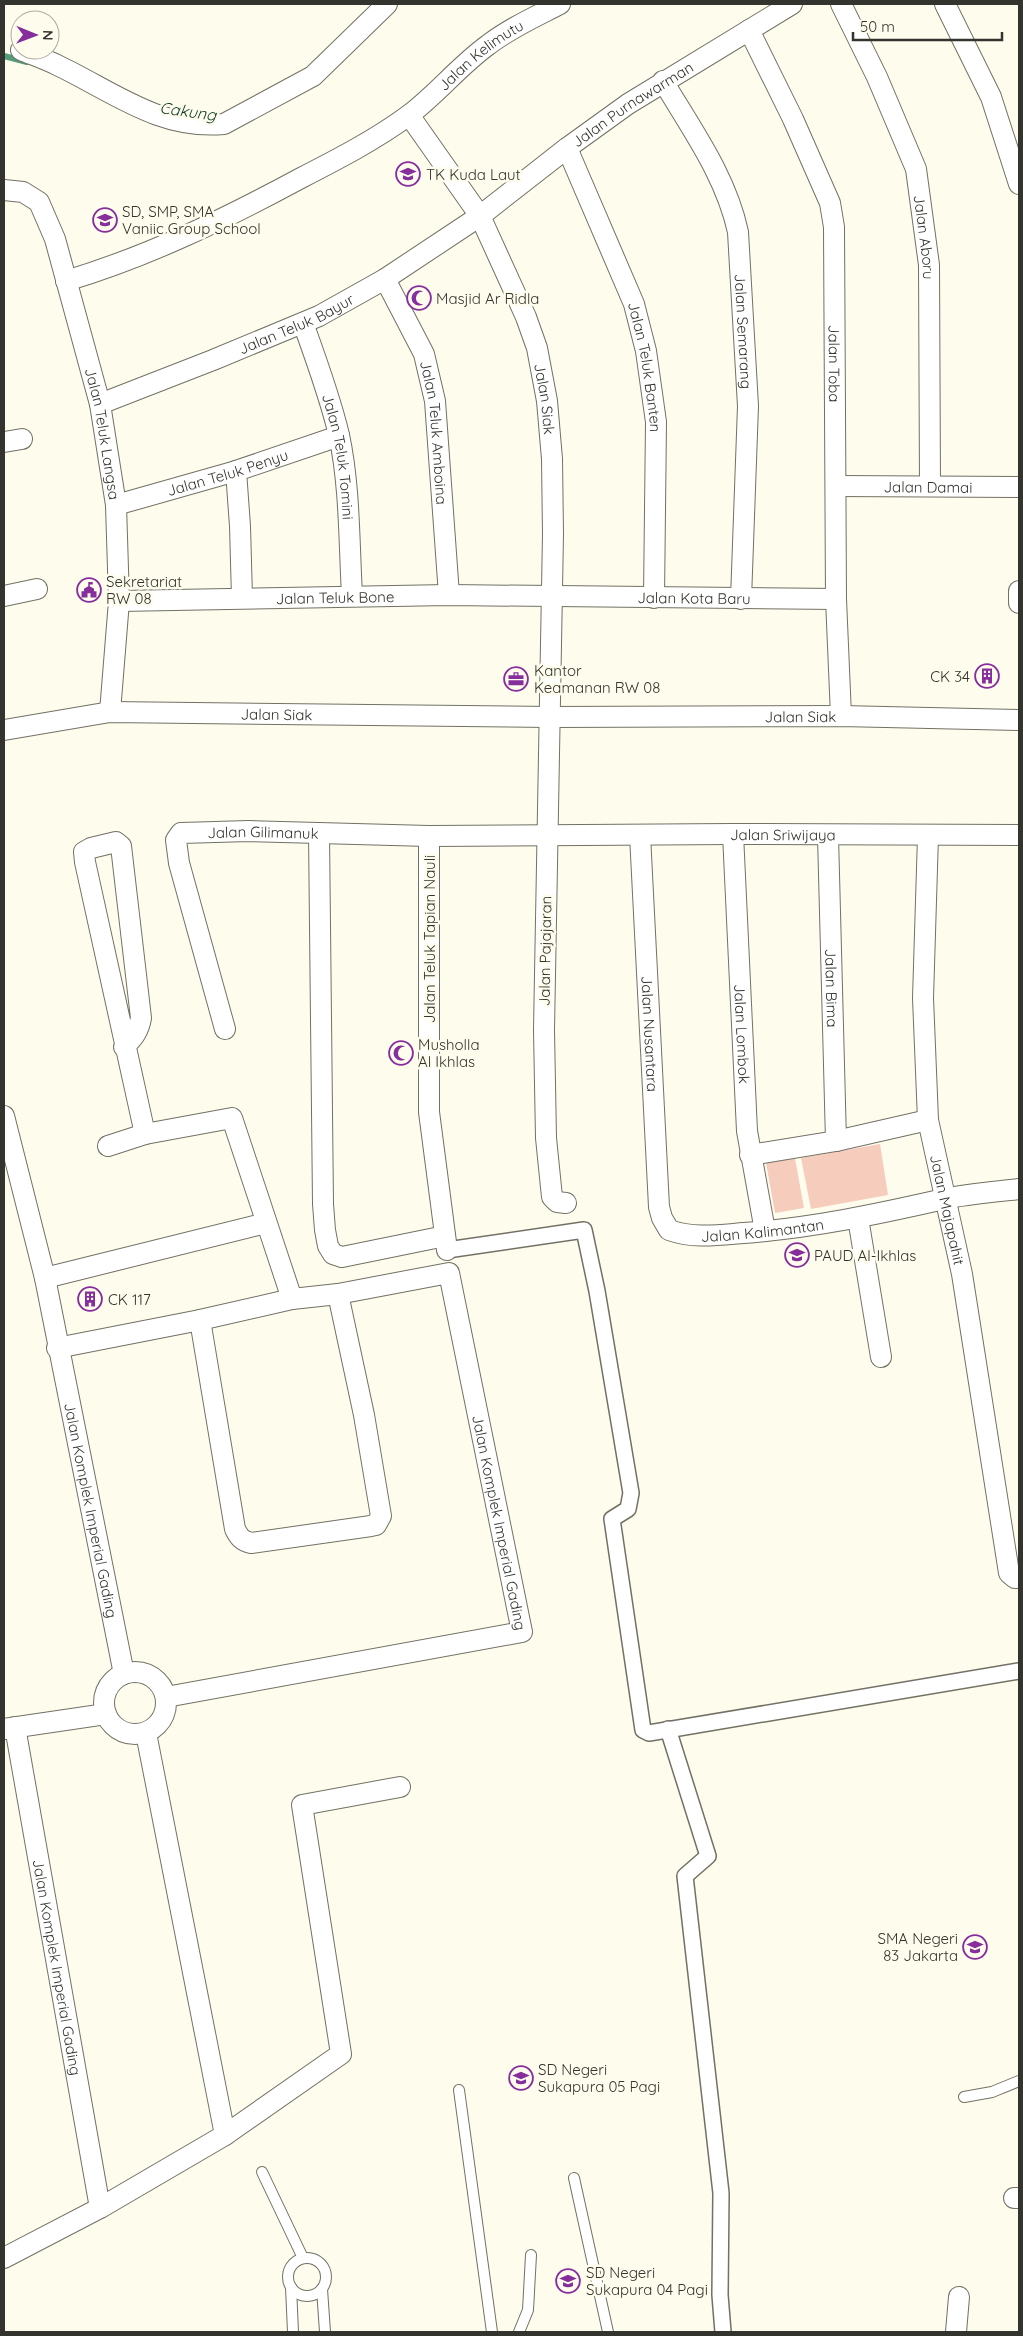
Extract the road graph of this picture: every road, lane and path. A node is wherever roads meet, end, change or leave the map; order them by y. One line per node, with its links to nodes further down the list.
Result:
1 (387, 4): 7 (street)
2 (560, 4): 9 (street, Jalan Kelimutu)
3 (792, 4): 6 (street, Jalan Purnawarman)
4 (840, 4): 21 (street, Jalan Aboru)
5 (945, 4): 11 (street)
6 (749, 30): 8 (street, Jalan Purnawarman); 20 (street, Jalan Toba)
7 (45, 60)
8 (663, 81): 10 (street, Jalan Purnawarman); 33 (street, Jalan Semarang)
9 (409, 115): 13 (street, Jalan Siak); 15 (street, Jalan Kelimutu)
10 (567, 148): 13 (street, Jalan Purnawarman); 32 (street, Jalan Teluk Banten)
11 (1019, 184)
12 (4, 190): 15 (street, Jalan Teluk Langsa)
13 (480, 216): 14 (street, Jalan Teluk Bayur); 30 (street, Jalan Siak)
14 (385, 279): 16 (street, Jalan Teluk Bayur); 27 (street, Jalan Teluk Amboina)
15 (66, 281): 17 (street, Jalan Teluk Langsa)
16 (303, 322): 17 (street, Jalan Teluk Bayur); 18 (street, Jalan Teluk Tomini)
17 (100, 404): 23 (street, Jalan Teluk Langsa)
18 (339, 436): 19 (street, Jalan Teluk Penyu); 26 (street, Jalan Teluk Tomini)
19 (236, 471): 23 (street, Jalan Teluk Penyu); 31 (street)
20 (837, 486): 21 (street, Jalan Damai); 34 (street, Jalan Toba)
21 (930, 486): 22 (street, Jalan Damai)
22 (1019, 487)
23 (116, 505): 35 (street, Jalan Teluk Langsa)
24 (37, 589): 28 (street)
25 (1019, 591): 29 (street)
26 (352, 595): 27 (street, Jalan Teluk Bone); 31 (street, Jalan Teluk Bone)
27 (449, 595): 30 (street, Jalan Teluk Bone)
28 (4, 596)
29 (1019, 596): 36 (street)
30 (551, 597): 32 (street, Jalan Kota Baru); 39 (street, Jalan Siak)
31 (242, 598): 35 (street, Jalan Teluk Bone)
32 (654, 598): 33 (street, Jalan Kota Baru)
33 (741, 599): 34 (street, Jalan Kota Baru)
34 (836, 599): 38 (street, Jalan Toba)
35 (119, 601): 37 (street, Jalan Teluk Langsa)
36 (1019, 603)
37 (110, 712): 39 (street, Jalan Siak); 41 (street, Jalan Siak)
38 (841, 716): 39 (street, Jalan Siak); 40 (street, Jalan Siak)
39 (550, 717): 44 (street, Jalan Pajajaran)
40 (1019, 720)
41 (4, 730)
42 (320, 833): 47 (street, Jalan Gilimanuk); 50 (street, Jalan Gilimanuk); 65 (street)
43 (732, 834): 45 (street, Jalan Sriwijaya); 48 (street, Jalan Sriwijaya); 57 (street, Jalan Lombok)
44 (548, 835): 45 (street, Jalan Sriwijaya); 47 (street, Jalan Gilimanuk); 60 (street, Jalan Pajajaran)
45 (640, 835): 63 (street, Jalan Nusantara)
46 (1019, 835): 49 (street, Jalan Sriwijaya)
47 (429, 836): 65 (street, Jalan Teluk Tapian Nauli)
48 (828, 836): 49 (street, Jalan Sriwijaya); 55 (street, Jalan Bima)
49 (928, 836): 53 (street, Jalan Majapahit)
50 (225, 1028)
51 (124, 1047): 51 (street); 54 (street)
52 (4, 1116): 66 (street, Jalan Komplek Imperial Gading)
53 (928, 1120): 55 (street); 59 (street, Jalan Majapahit)
54 (145, 1134): 56 (street); 62 (street)
55 (836, 1141): 57 (street)
56 (108, 1146)
57 (750, 1155): 64 (street, Jalan Lombok)
58 (1019, 1189): 59 (street, Jalan Kalimantan)
59 (945, 1199): 61 (street, Jalan Kalimantan); 72 (street, Jalan Majapahit)
60 (566, 1203)
61 (858, 1218): 64 (street, Jalan Kalimantan); 71 (street)
62 (266, 1223): 66 (street); 68 (street)
63 (669, 1230): 64 (street, Jalan Kalimantan)
64 (764, 1232)
65 (446, 1243): 78 (street)
66 (45, 1278): 70 (street, Jalan Komplek Imperial Gading)
67 (338, 1294): 68 (street, Jalan Komplek Imperial Gading); 69 (street); 75 (street, Jalan Komplek Imperial Gading)
68 (292, 1300): 69 (street, Jalan Komplek Imperial Gading)
69 (200, 1320): 70 (street, Jalan Komplek Imperial Gading)
70 (58, 1348): 74 (street, Jalan Komplek Imperial Gading)
71 (882, 1357)
72 (1017, 1578)
73 (1019, 1671): 78 (street)
74 (124, 1674): 75 (street); 76 (street)
75 (166, 1697): 79 (street)
76 (106, 1714): 77 (street, Jalan Komplek Imperial Gading); 79 (street)
77 (9, 1728): 87 (street, Jalan Komplek Imperial Gading)
78 (668, 1729): 99 (street)
79 (146, 1732): 84 (street)
80 (400, 1787): 84 (street)
81 (1019, 2081): 83 (lane)
82 (459, 2090): 96 (lane)
83 (964, 2097)
84 (226, 2135): 87 (street)
85 (262, 2172): 90 (lane)
86 (574, 2178): 98 (lane)
87 (100, 2208): 89 (street)
88 (531, 2255): 97 (lane)
89 (4, 2258)
90 (303, 2258): 91 (lane); 92 (lane)
91 (291, 2288): 92 (lane); 94 (lane)
92 (322, 2289): 95 (lane)
93 (959, 2297): 100 (street)
94 (294, 2332)
95 (325, 2332)
96 (492, 2332)
97 (519, 2332)
98 (608, 2332)
99 (723, 2332)
100 (956, 2332)

